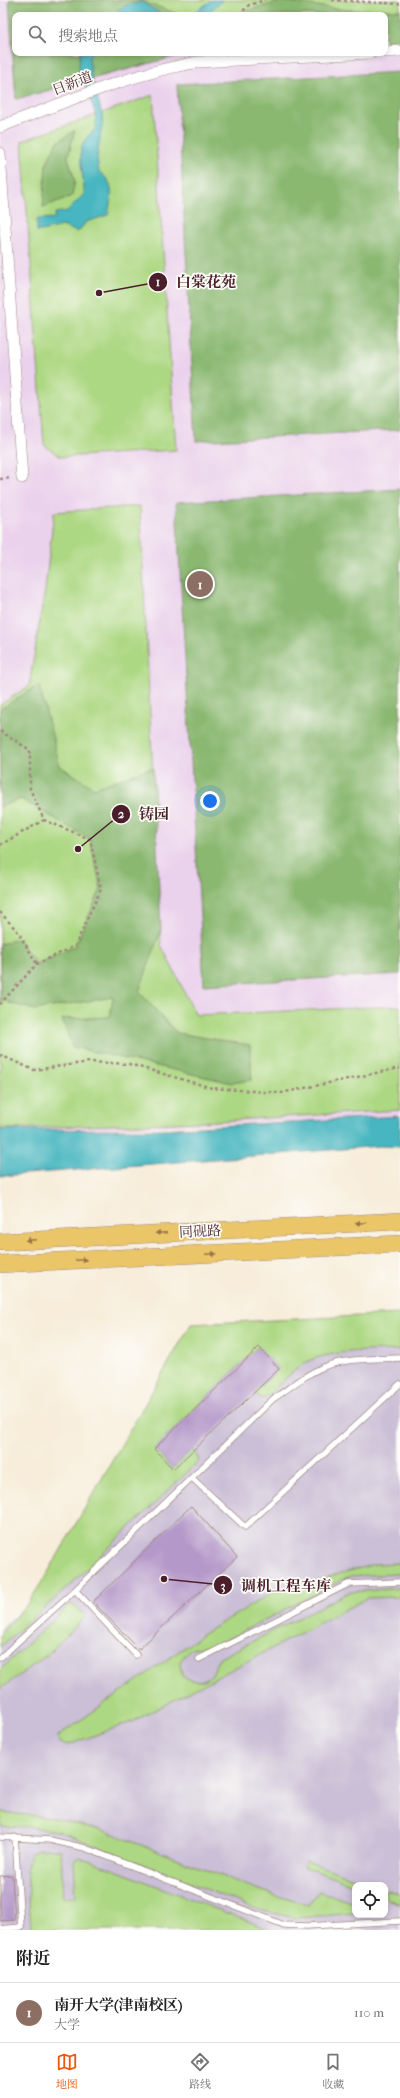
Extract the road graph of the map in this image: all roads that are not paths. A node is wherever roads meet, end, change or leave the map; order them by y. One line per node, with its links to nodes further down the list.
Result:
1 (400, 51): 2 (street)
2 (388, 52)
3 (313, 56): 4 (street, 日新道)
4 (0, 127)
5 (0, 153): 6 (street)
6 (22, 478)
7 (400, 1221): 8 (main road, 同砚路, one-way to 8)
8 (0, 1242)
9 (400, 1244): 10 (main road, 同砚路, one-way to 9)
10 (0, 1264)
11 (400, 1358): 13 (lane)
12 (400, 1384): 13 (lane)
13 (192, 1478): 15 (lane)
14 (400, 1582): 18 (lane)
15 (75, 1590): 16 (lane); 17 (lane)
16 (136, 1655)
17 (0, 1658)
18 (199, 1659)
19 (0, 1837): 20 (lane)
20 (15, 1837): 21 (lane); 22 (lane)
21 (400, 1921)
22 (0, 1929)

